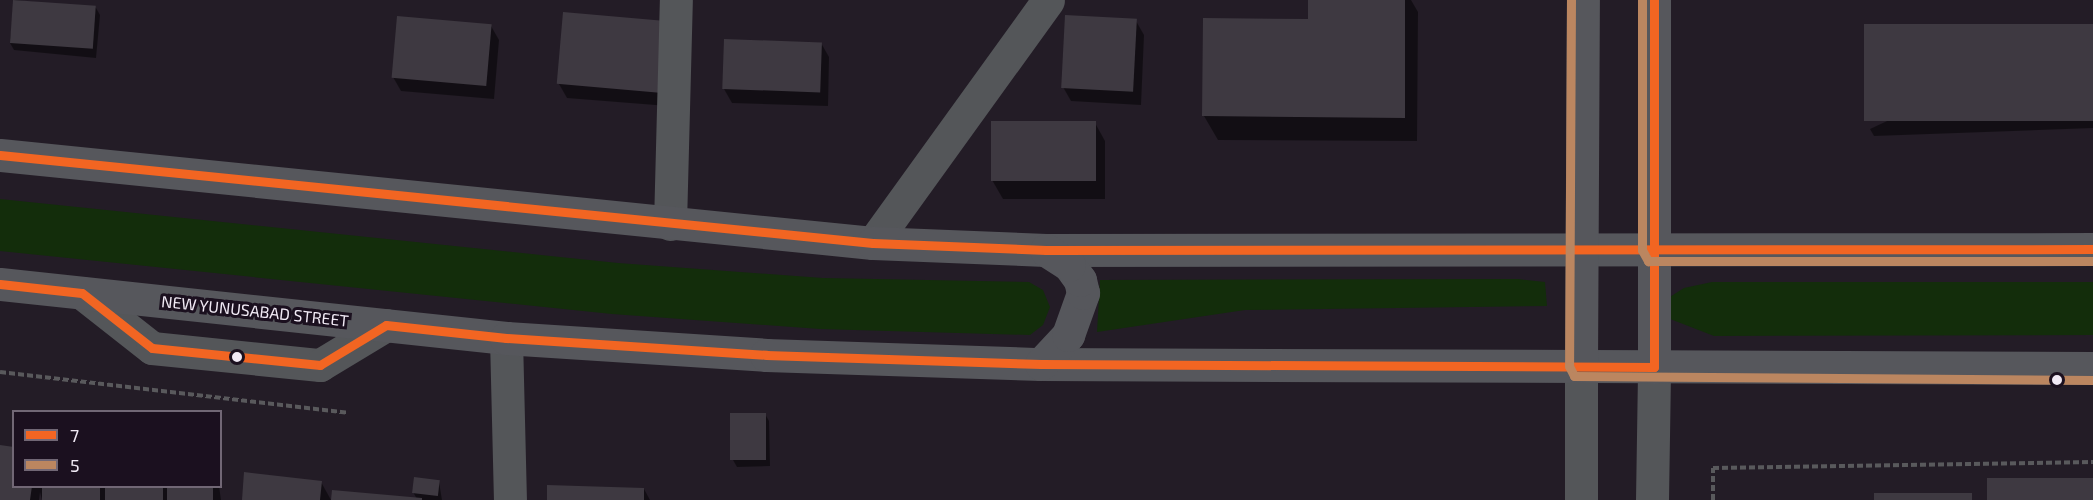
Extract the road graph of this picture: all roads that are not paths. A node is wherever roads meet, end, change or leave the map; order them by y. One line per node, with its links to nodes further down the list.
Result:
1 (676, 0): 6 (street)
2 (1048, 0): 7 (street)
3 (1583, 0): 10 (main road)
4 (1654, 0): 11 (main road)
5 (0, 155): 6 (main road)
6 (670, 224): 7 (main road)
7 (873, 243): 9 (main road)
8 (2093, 249): 11 (main road)
9 (1046, 250): 10 (main road); 16 (main road)
10 (1582, 250): 11 (main road); 17 (main road)
11 (1654, 250): 18 (main road)
12 (0, 284): 13 (main road, NEW YUNUSABAD STREET)
13 (82, 293): 14 (main road, NEW YUNUSABAD STREET); 14 (street)
14 (386, 325): 15 (main road, NEW YUNUSABAD STREET)
15 (506, 338): 16 (main road, NEW YUNUSABAD STREET); 20 (street)
16 (1041, 364): 17 (main road, NEW YUNUSABAD STREET)
17 (1581, 366): 18 (main road, NEW YUNUSABAD STREET); 21 (street)
18 (1654, 367): 19 (main road, NEW YUNUSABAD STREET); 22 (street)
19 (2093, 368)
20 (510, 500)
21 (1581, 500)
22 (1652, 500)

